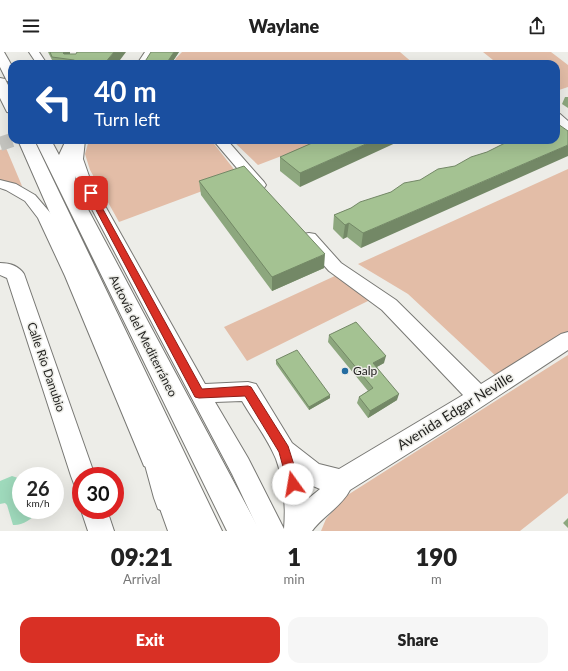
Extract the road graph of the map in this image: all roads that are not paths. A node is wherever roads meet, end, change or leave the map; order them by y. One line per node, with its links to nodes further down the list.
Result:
1 (0, 82): 2 (highway)
2 (8, 100)
3 (560, 120): 4 (street)
4 (568, 127)
5 (28, 144): 16 (highway, Autovía del Mediterráneo)
6 (45, 144): 11 (highway, Autovía del Mediterráneo)
7 (72, 144): 11 (highway)
8 (78, 144): 19 (street)
9 (224, 144): 12 (street)
10 (0, 184): 14 (street)
11 (66, 187): 29 (highway, Autovía del Mediterráneo)
12 (268, 194)
13 (299, 228): 20 (street)
14 (69, 265): 16 (highway); 24 (street)
15 (0, 269): 22 (street, Calle Río Danubio)
16 (108, 320): 18 (highway, Autovía del Mediterráneo)
17 (568, 340): 20 (street, Avenida Edgar Neville)
18 (134, 376): 24 (highway); 28 (highway, Autovía del Mediterráneo)
19 (199, 394): 21 (street); 30 (street)
20 (479, 397): 23 (street, Avenida Edgar Neville)
21 (284, 450): 23 (street); 31 (street)
22 (80, 467)
23 (342, 482): 31 (street, Avenida Edgar Neville)
24 (169, 498): 27 (street)
25 (97, 519): 26 (street)
26 (101, 531)
27 (182, 531)
28 (206, 531)
29 (244, 531)
30 (272, 531)
31 (297, 531)

